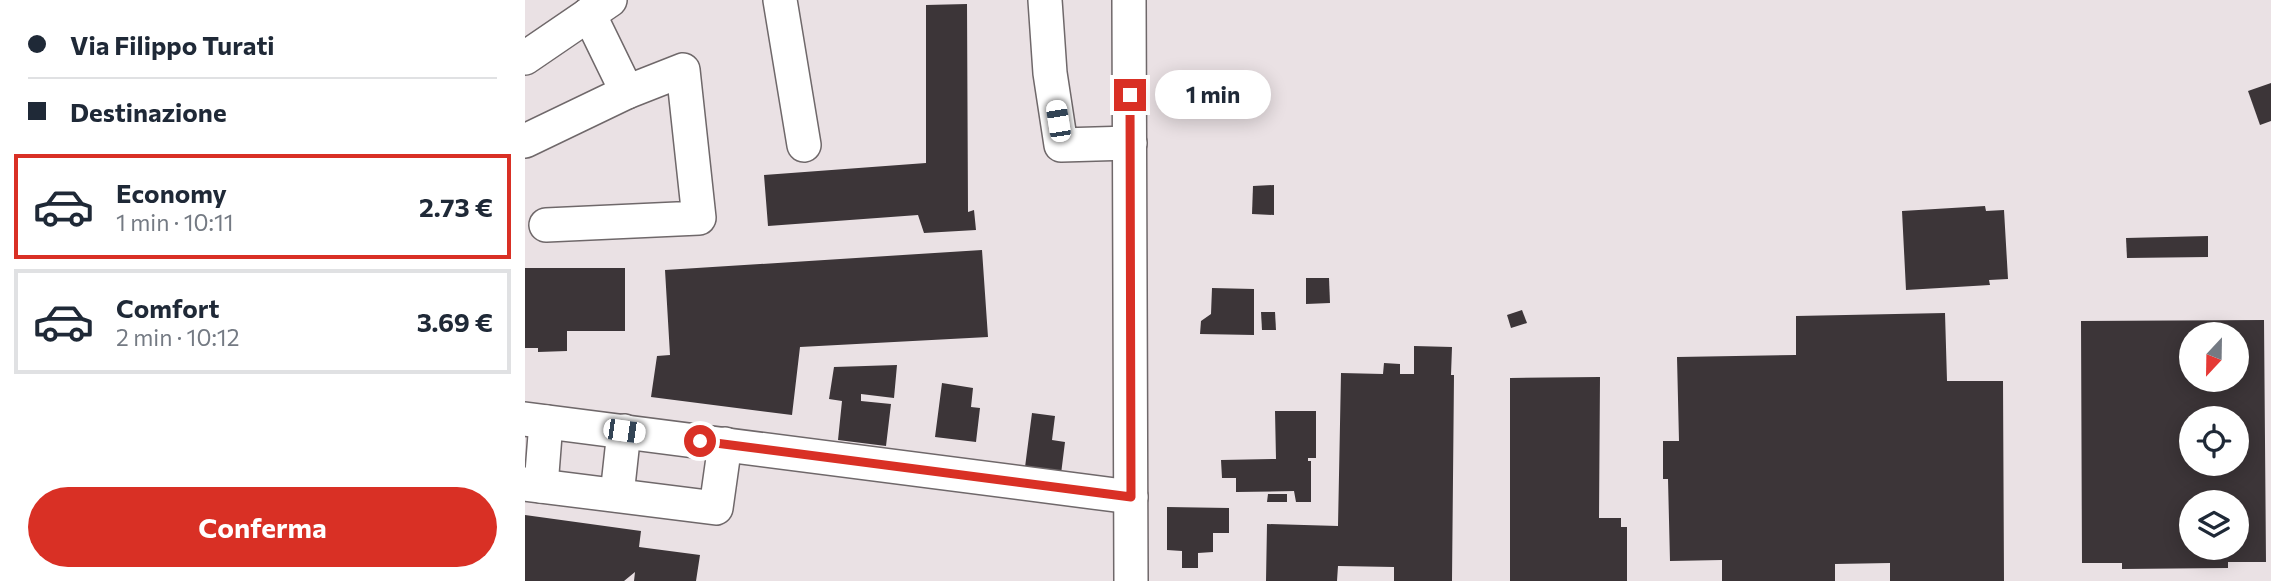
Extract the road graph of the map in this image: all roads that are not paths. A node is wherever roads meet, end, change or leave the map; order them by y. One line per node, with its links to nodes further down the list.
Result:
1 (780, 0): 9 (street)
2 (1045, 0): 8 (street)
3 (600, 7): 5 (street); 6 (street)
4 (1127, 8): 8 (street)
5 (525, 58)
6 (627, 92): 7 (street); 10 (street)
7 (525, 141)
8 (1130, 143): 16 (street)
9 (804, 145)
10 (546, 225)
11 (535, 420): 12 (street); 14 (street)
12 (624, 431): 13 (street); 15 (street)
13 (725, 444): 15 (street); 16 (street)
14 (533, 485): 15 (street)
15 (617, 495)
16 (1131, 497): 17 (street)
17 (1131, 581)

